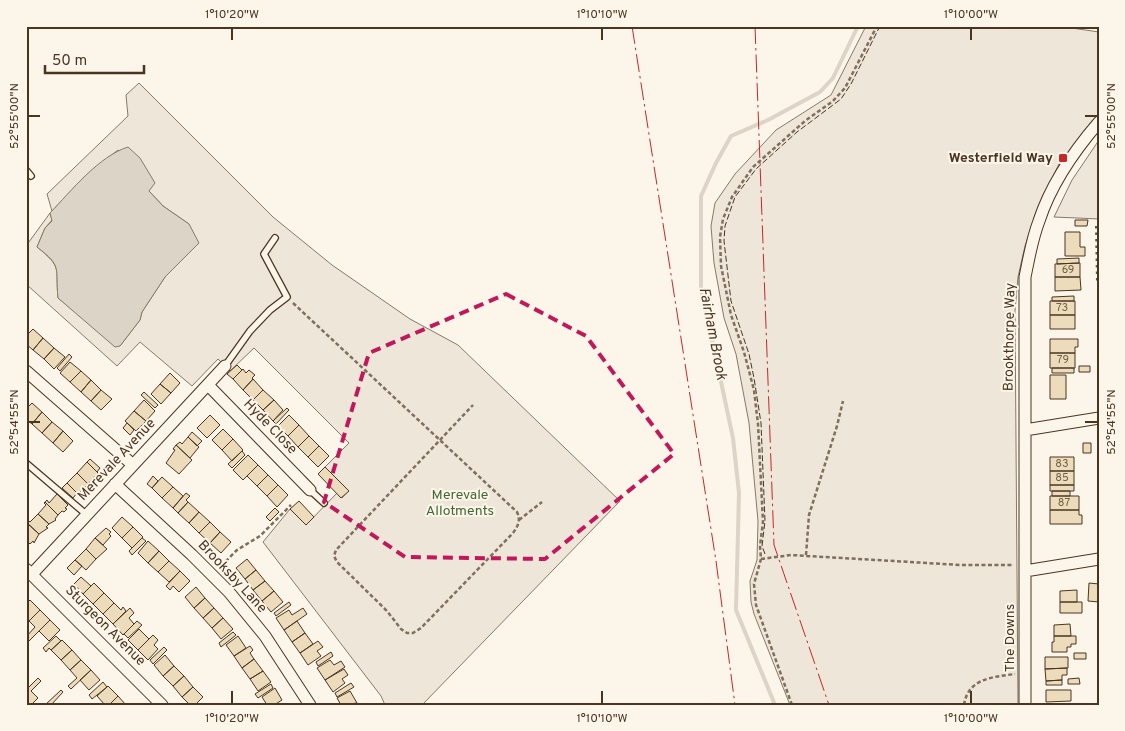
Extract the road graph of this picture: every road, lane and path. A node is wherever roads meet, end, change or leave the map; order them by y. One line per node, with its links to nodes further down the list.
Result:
1 (877, 26): 26 (path)
2 (1099, 122): 13 (street, Brookthorpe Way)
3 (26, 170): 4 (lane)
4 (31, 176)
5 (275, 238): 6 (lane)
6 (287, 297): 7 (lane); 14 (path)
7 (225, 366): 9 (street, Merevale Avenue)
8 (26, 371): 16 (street)
9 (208, 385): 16 (street, Merevale Avenue); 18 (street, Hyde Close)
10 (842, 401): 24 (path)
11 (473, 405): 14 (path)
12 (1099, 418): 13 (street)
13 (1024, 430): 27 (street, Brookthorpe Way)
14 (440, 441): 23 (path); 23 (path)
15 (26, 463): 22 (lane)
16 (133, 465): 17 (street, Merevale Avenue)
17 (116, 484): 22 (street, Merevale Avenue); 29 (street, Brooksby Lane)
18 (310, 490): 20 (lane)
19 (542, 502): 23 (path)
20 (324, 503)
21 (291, 505): 29 (path)
22 (87, 515): 28 (street, Merevale Avenue)
23 (519, 520)
24 (806, 555): 26 (path); 27 (path)
25 (1099, 559): 27 (street)
26 (761, 560): 33 (path)
27 (1025, 567): 30 (street, The Downs)
28 (29, 571): 31 (street, Sturgeon Avenue)
29 (213, 574): 32 (street, Brooksby Lane)
30 (1025, 672): 34 (path); 35 (street, The Downs)
31 (162, 705)
32 (310, 705)
33 (792, 705)
34 (964, 705)
35 (1025, 705)

